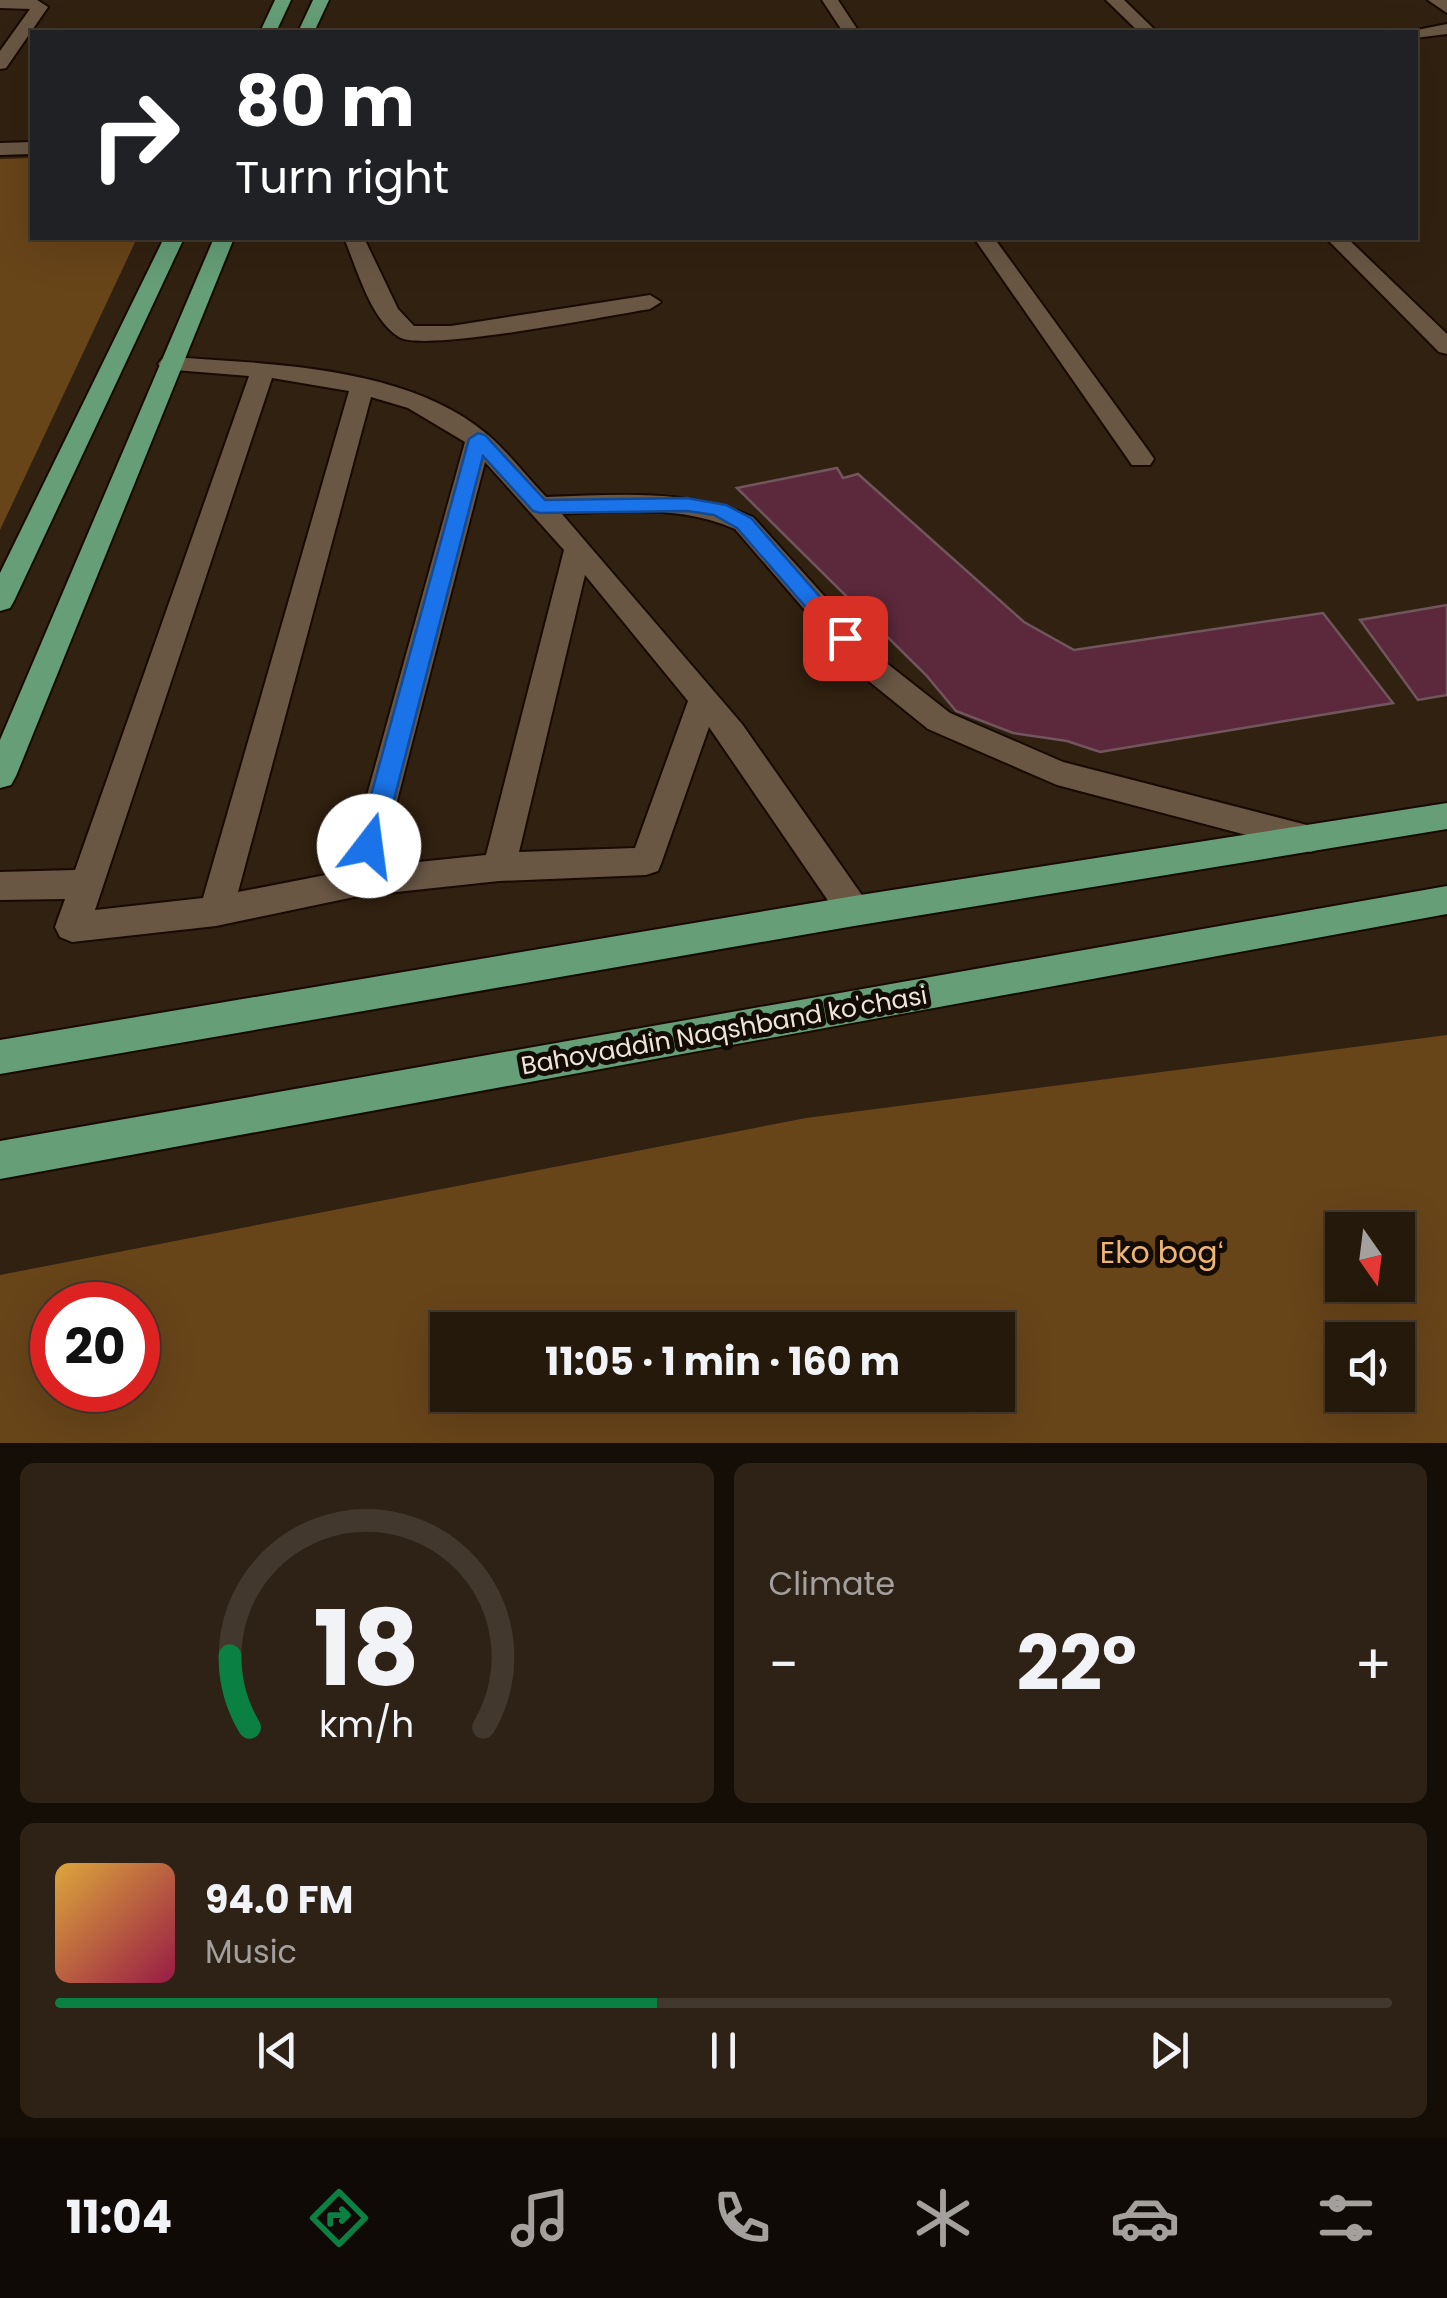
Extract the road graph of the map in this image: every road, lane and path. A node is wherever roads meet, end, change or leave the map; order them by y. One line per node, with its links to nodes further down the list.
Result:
1 (284, 0): 9 (main road)
2 (321, 0): 10 (main road)
3 (830, 0): 11 (street)
4 (1114, 0): 12 (street)
5 (1436, 0): 7 (street)
6 (0, 3): 14 (street)
7 (1447, 8)
8 (1447, 29): 13 (street)
9 (269, 30)
10 (307, 30)
11 (850, 30)
12 (1146, 30)
13 (1418, 33)
14 (0, 64)
15 (30, 148): 16 (street)
16 (0, 149)
17 (173, 240): 31 (main road)
18 (223, 240): 24 (main road)
19 (355, 240): 22 (street)
20 (985, 240): 28 (street)
21 (1338, 240): 23 (street)
22 (650, 302)
23 (1447, 348)
24 (170, 364): 25 (street); 33 (main road)
25 (262, 370): 26 (street); 38 (street)
26 (362, 386): 27 (street); 41 (street)
27 (478, 439): 29 (street); 37 (street)
28 (1141, 459)
29 (540, 506): 30 (street); 35 (street)
30 (578, 548): 32 (street); 36 (street)
31 (0, 600)
32 (704, 699): 36 (street); 42 (street)
33 (0, 776)
34 (1447, 816): 35 (main road)
35 (1311, 839): 42 (main road)
36 (500, 867): 37 (street)
37 (360, 882): 41 (street)
38 (87, 884): 39 (street); 41 (street)
39 (0, 886)
40 (1447, 900): 44 (main road, Bahovaddin Naqshband ko'chasi)
41 (216, 911)
42 (854, 912): 43 (main road)
43 (0, 1056)
44 (0, 1160)

